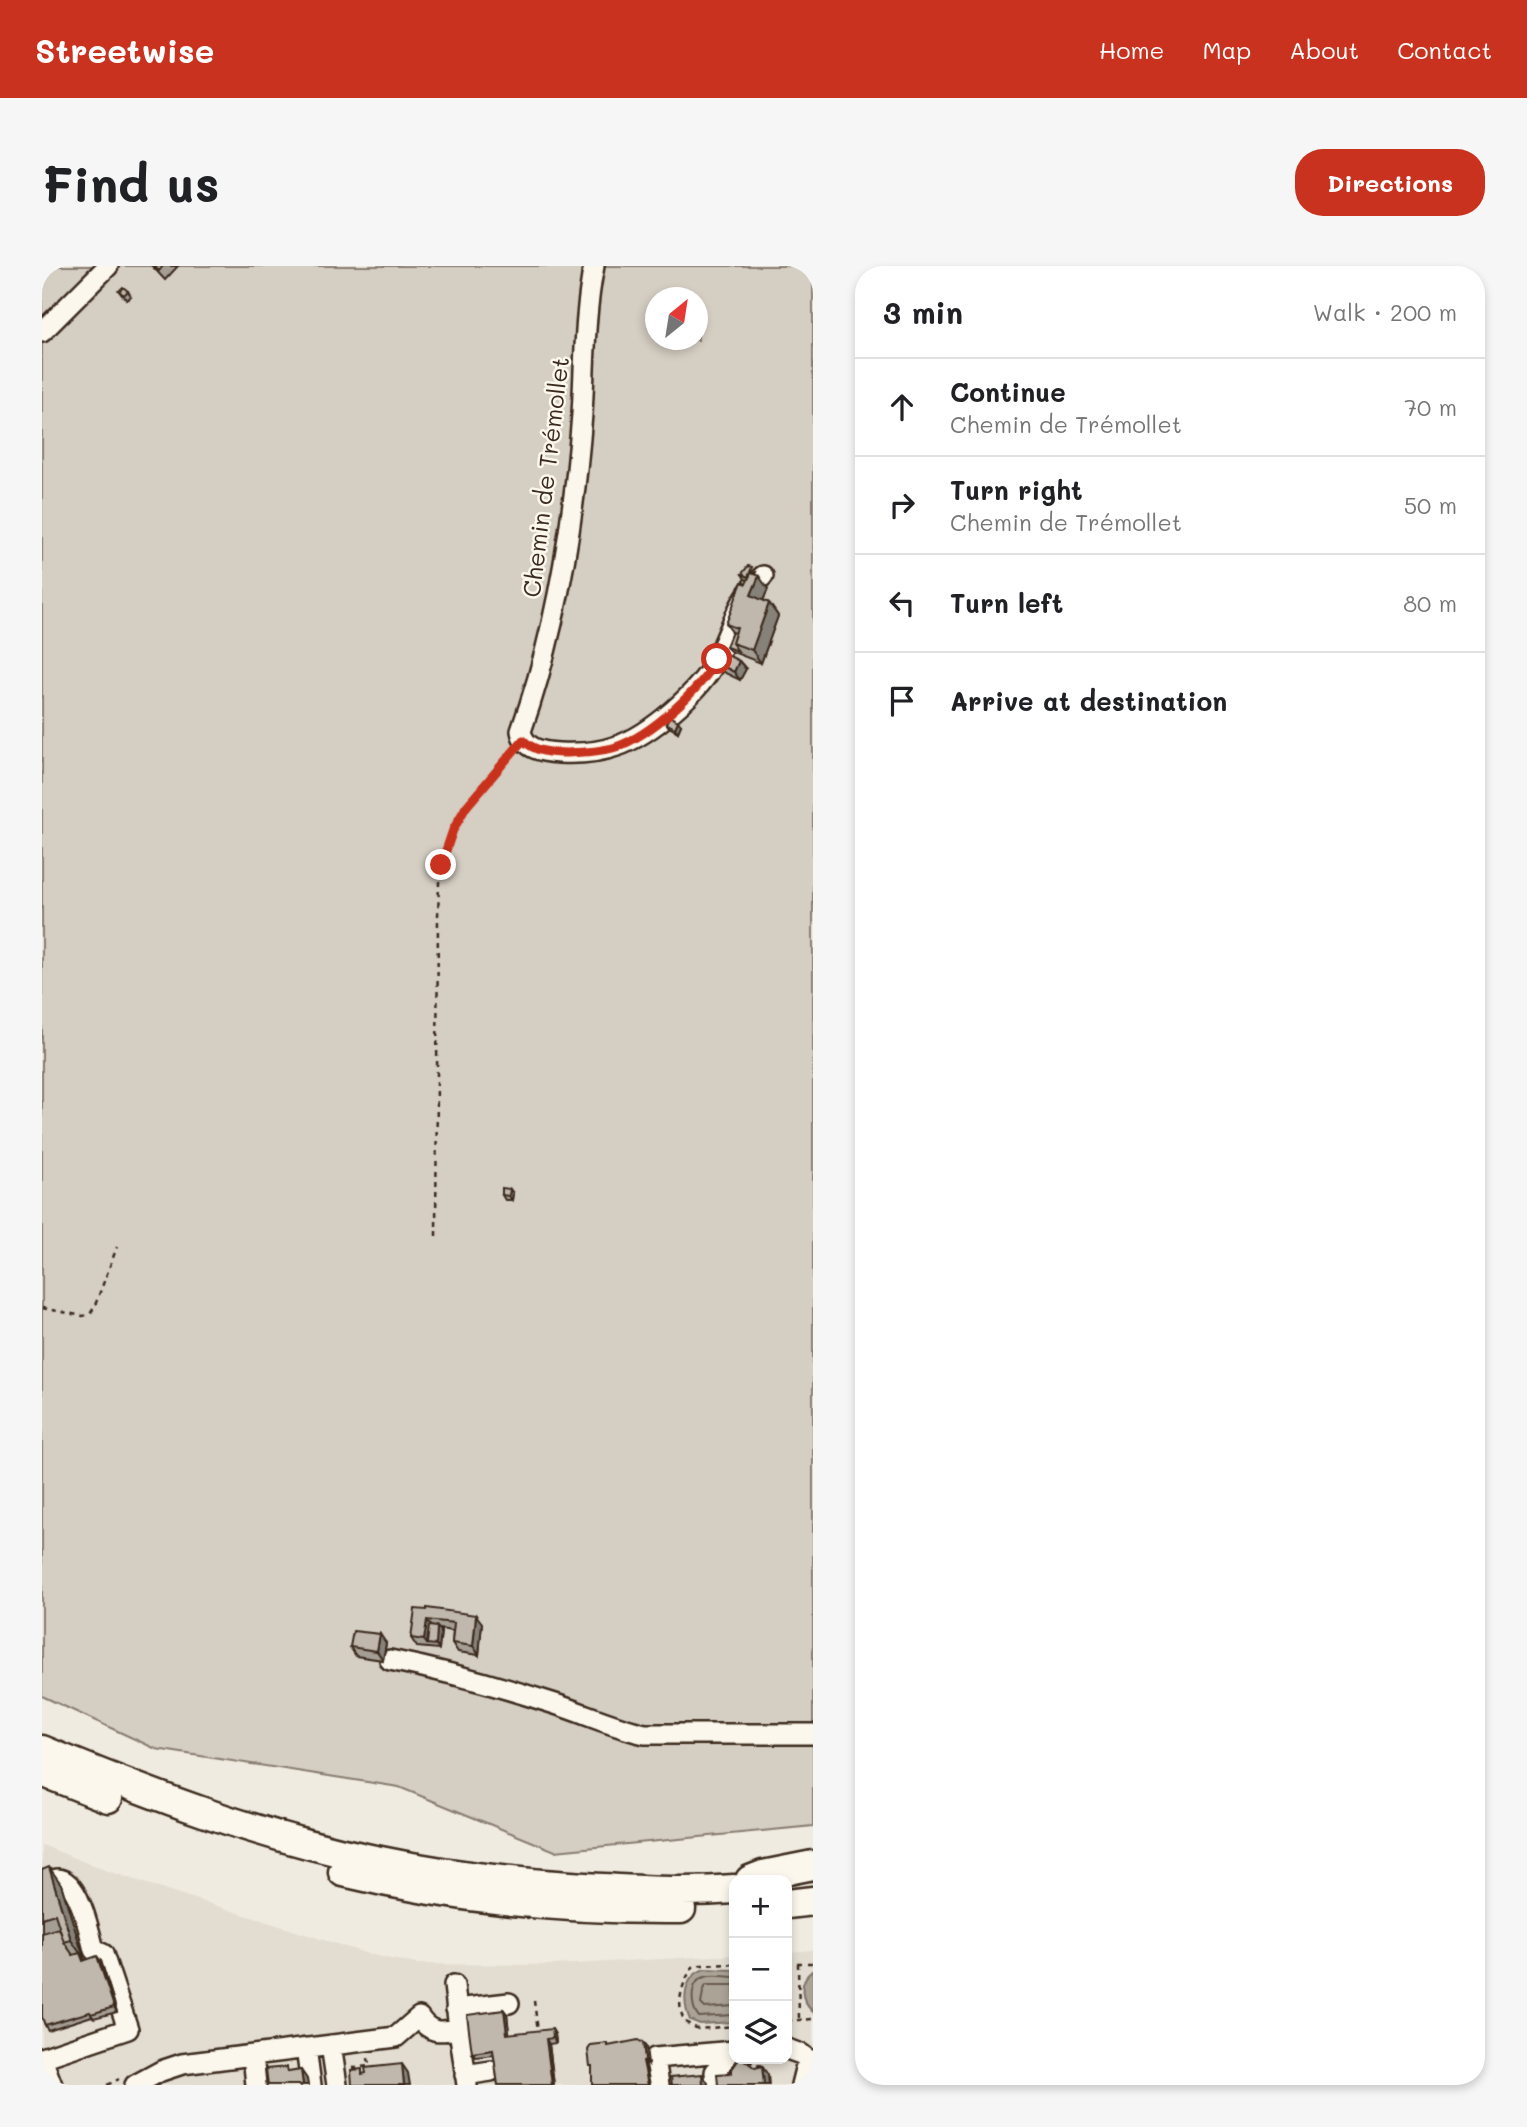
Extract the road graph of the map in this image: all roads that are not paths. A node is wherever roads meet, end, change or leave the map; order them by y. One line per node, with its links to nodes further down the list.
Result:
1 (108, 266): 3 (street)
2 (594, 266): 4 (street, Chemin de Trémollet)
3 (42, 332)
4 (763, 576)
5 (390, 1660): 6 (street)
6 (813, 1734)
7 (42, 1750): 14 (highway)
8 (42, 1772): 15 (highway)
9 (813, 1865): 10 (highway)
10 (764, 1875)
11 (813, 1882): 13 (highway)
12 (42, 1883): 29 (street)
13 (792, 1884)
14 (729, 1891)
15 (729, 1892)
16 (813, 1901): 17 (highway)
17 (792, 1903)
18 (792, 1916): 19 (highway)
19 (813, 1916)
20 (454, 1985): 22 (street)
21 (509, 2003): 22 (street)
22 (456, 2009): 23 (street)
23 (459, 2029): 24 (street); 34 (street)
24 (331, 2045): 25 (street); 33 (street)
25 (306, 2048): 27 (street); 38 (street)
26 (792, 2051): 31 (street)
27 (253, 2055): 35 (street); 37 (street)
28 (729, 2055): 39 (street)
29 (42, 2058): 36 (street)
30 (729, 2061): 40 (street)
31 (811, 2061): 41 (street)
32 (491, 2071): 34 (street)
33 (336, 2078)
34 (466, 2080)
35 (138, 2084)
36 (52, 2085)
37 (256, 2085)
38 (311, 2085)
39 (659, 2085)
40 (716, 2085)
41 (801, 2085)

